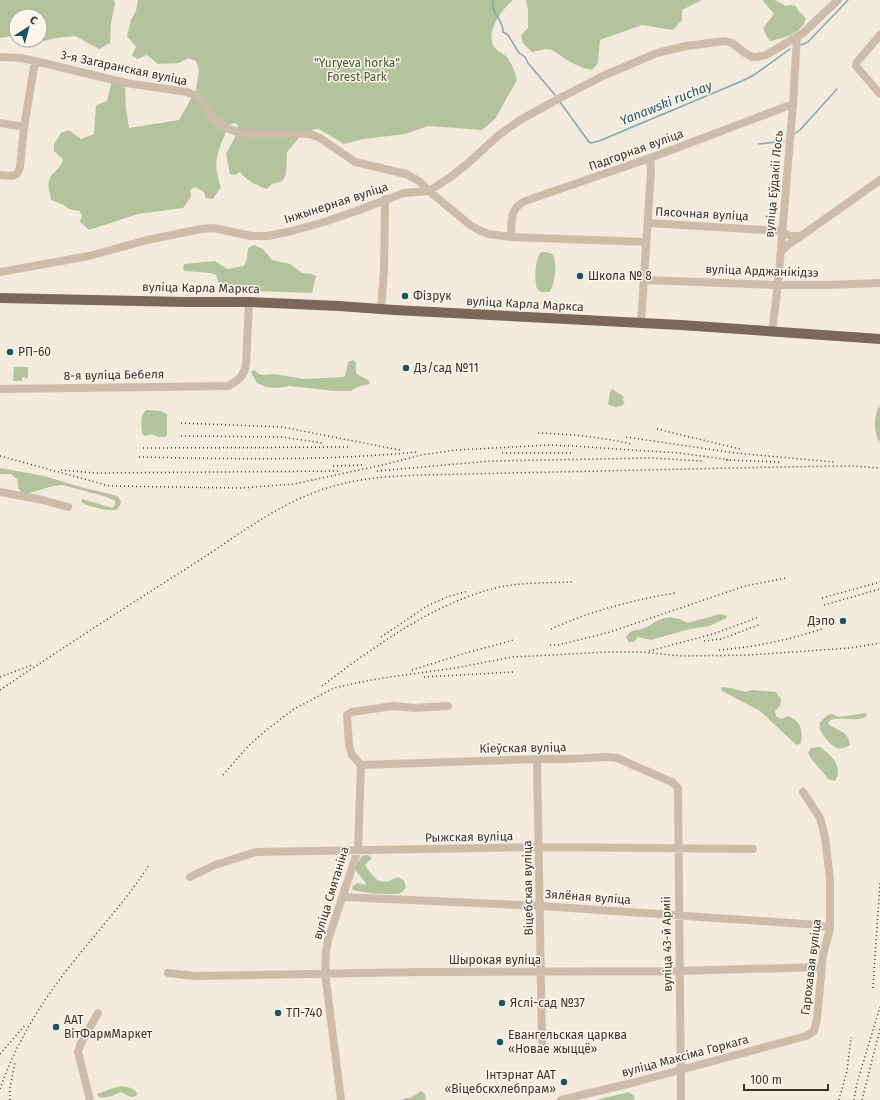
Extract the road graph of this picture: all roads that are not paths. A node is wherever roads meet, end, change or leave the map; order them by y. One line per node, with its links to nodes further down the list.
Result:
1 (838, 0): 3 (street)
2 (880, 35): 6 (street)
3 (797, 37): 7 (street, вуліца Еўдакіі Лось); 13 (street)
4 (0, 57): 5 (street, 3-я Загаранская вуліца)
5 (35, 61): 9 (street); 13 (street, 3-я Загаранская вуліца)
6 (880, 94)
7 (793, 104): 10 (street, Падгорная вуліца); 16 (street, вуліца Еўдакіі Лось)
8 (0, 123): 9 (street)
9 (24, 127): 11 (street)
10 (650, 158): 15 (street); 18 (street, Падгорная вуліца)
11 (0, 175)
12 (880, 180): 17 (street)
13 (429, 191): 14 (street, Інжынерная вуліца); 18 (street)
14 (385, 199): 21 (street, Інжынерная вуліца); 27 (street)
15 (648, 223): 16 (street, Пясочная вуліца); 19 (street)
16 (782, 231): 17 (street, Пясочная вуліца); 20 (street, вуліца Еўдакіі Лось)
17 (801, 236): 20 (street)
18 (511, 237): 19 (street)
19 (646, 242): 22 (street)
20 (780, 252): 24 (street, вуліца Еўдакіі Лось)
21 (0, 272)
22 (644, 280): 24 (street, вуліца Арджанікідзэ); 28 (street)
23 (880, 283): 24 (street, вуліца Арджанікідзэ)
24 (778, 285): 29 (street, вуліца Еўдакіі Лось)
25 (0, 298): 26 (main road, вуліца Карла Маркса)
26 (249, 302): 27 (main road, вуліца Карла Маркса); 31 (street, 8-я вуліца Бебеля)
27 (381, 309): 28 (main road, вуліца Карла Маркса)
28 (641, 323): 29 (main road, вуліца Карла Маркса)
29 (772, 332): 30 (main road, вуліца Карла Маркса)
30 (880, 339)
31 (0, 389)
32 (0, 492): 33 (street)
33 (68, 507)
34 (448, 706): 36 (street)
35 (538, 759): 36 (street, Кіеўская вуліца); 37 (street, Кіеўская вуліца); 39 (street, Віцебская вуліца)
36 (361, 765): 42 (street, вуліца Смятаніна)
37 (678, 788): 40 (street, вуліца 43-й Арміі)
38 (803, 792): 47 (street, Гарохавая вуліца)
39 (540, 847): 40 (street, Рыжская вуліца); 42 (street, Рыжская вуліца); 45 (street, Віцебская вуліца)
40 (678, 849): 41 (street, Рыжская вуліца); 46 (street, вуліца 43-й Арміі)
41 (753, 849)
42 (358, 850): 43 (street, Рыжская вуліца); 44 (street, вуліца Смятаніна)
43 (190, 877)
44 (343, 897): 45 (street, Зялёная вуліца); 52 (street, вуліца Смятаніна)
45 (541, 906): 46 (street, Зялёная вуліца); 50 (street, Віцебская вуліца)
46 (679, 915): 47 (street, Зялёная вуліца); 49 (street, вуліца 43-й Арміі)
47 (830, 929): 48 (street, Гарохавая вуліца)
48 (822, 967): 49 (street, Шырокая вуліца); 54 (street, Гарохавая вуліца)
49 (679, 971): 50 (street, Шырокая вуліца); 56 (street, вуліца 43-й Арміі)
50 (542, 972): 52 (street, Шырокая вуліца); 55 (street, Віцебская вуліца)
51 (168, 973): 52 (street, Шырокая вуліца)
52 (325, 973): 58 (street, вуліца Смятаніна)
53 (98, 1013): 57 (street)
54 (814, 1031): 56 (street, вуліца Максіма Горкага)
55 (542, 1042)
56 (681, 1070): 59 (street, вуліца Максіма Горкага); 60 (street, вуліца 43-й Арміі)
57 (90, 1100)
58 (341, 1100)
59 (562, 1100)
60 (681, 1100)

